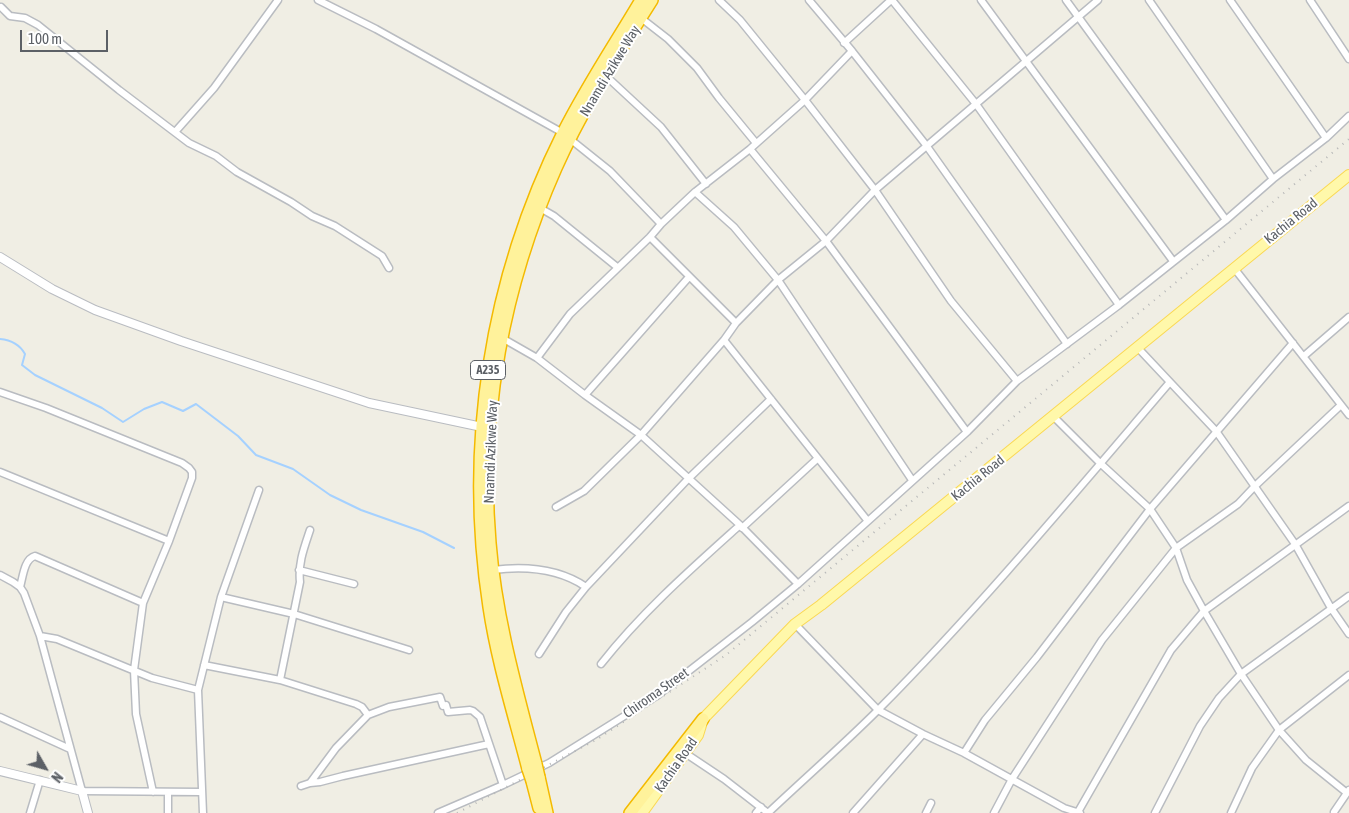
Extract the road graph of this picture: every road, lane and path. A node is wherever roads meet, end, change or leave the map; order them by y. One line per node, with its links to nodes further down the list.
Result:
1 (278, 0): 25 (street)
2 (318, 0): 26 (street)
3 (642, 0): 26 (highway, Nnamdi Azikwe Way / A235)
4 (652, 0): 16 (highway, Nnamdi Azikwe Way / A235)
5 (719, 0): 22 (street)
6 (809, 0): 17 (street)
7 (892, 0): 17 (street); 23 (street)
8 (981, 0): 20 (street)
9 (1066, 0): 15 (street)
10 (1098, 0): 15 (street)
11 (1149, 0): 32 (street)
12 (1230, 0): 27 (street)
13 (1310, 0): 19 (street)
14 (1, 7): 25 (street)
15 (1080, 17): 20 (street); 37 (street)
16 (641, 18): 21 (highway, Nnamdi Azikwe Way / A235); 28 (street)
17 (844, 43): 18 (street)
18 (852, 51): 22 (street); 29 (street)
19 (1349, 59)
20 (1028, 61): 23 (street); 42 (street)
21 (606, 76): 26 (highway, Nnamdi Azikwe Way / A235); 33 (street)
22 (805, 100): 28 (street); 34 (street)
23 (976, 104): 29 (street); 48 (street)
24 (1349, 116): 27 (street, Chiroma Street)
25 (175, 132): 44 (street)
26 (567, 136): 36 (highway, Nnamdi Azikwe Way / A235); 38 (street); 65 (highway, Nnamdi Azikwe Way / A235)
27 (1326, 138): 32 (street, Chiroma Street)
28 (756, 143): 30 (street)
29 (926, 145): 34 (street); 54 (street)
30 (750, 149): 33 (street); 40 (street)
31 (1349, 175): 45 (main road, Kachia Road)
32 (1273, 179): 37 (street, Chiroma Street)
33 (706, 184): 35 (street)
34 (875, 190): 40 (street); 58 (street)
35 (695, 192): 38 (street); 47 (street)
36 (540, 208): 43 (street); 51 (highway, Nnamdi Azikwe Way / A235)
37 (1226, 220): 42 (street, Chiroma Street)
38 (661, 224): 39 (street)
39 (650, 237): 43 (street); 46 (street)
40 (826, 241): 47 (street); 67 (street)
41 (0, 257): 65 (street)
42 (1173, 261): 48 (street, Chiroma Street)
43 (617, 267): 57 (street)
44 (389, 268)
45 (1234, 268): 53 (street); 55 (main road, Kachia Road)
46 (690, 277): 50 (street); 61 (street)
47 (778, 280): 50 (street); 73 (street)
48 (1119, 305): 54 (street, Chiroma Street)
49 (1349, 317): 56 (street)
50 (736, 323): 52 (street)
51 (502, 338): 57 (street); 86 (highway, Nnamdi Azikwe Way / A235)
52 (724, 340): 62 (street); 68 (street)
53 (1293, 343): 56 (street); 66 (street)
54 (1067, 344): 58 (street, Chiroma Street)
55 (1138, 348): 59 (street); 64 (main road, Kachia Road)
56 (1304, 356): 63 (street)
57 (537, 358): 61 (street)
58 (1017, 381): 67 (street, Chiroma Street)
59 (1170, 382): 66 (street); 70 (street)
60 (0, 392): 82 (street)
61 (585, 395): 68 (street)
62 (772, 399): 69 (street); 72 (street)
63 (1346, 409): 74 (street)
64 (1054, 417): 70 (street); 98 (main road, Kachia Road)
65 (482, 427): 120 (highway, Nnamdi Azikwe Way / A235)
66 (1216, 431): 74 (street); 78 (street)
67 (967, 432): 73 (street, Chiroma Street)
68 (641, 435): 72 (street); 77 (street)
69 (817, 459): 79 (street); 80 (street)
70 (1100, 464): 78 (street); 110 (street)
71 (0, 472): 82 (street)
72 (688, 479): 80 (street); 90 (street)
73 (912, 480): 79 (street, Chiroma Street)
74 (1255, 486): 83 (street); 84 (street)
75 (259, 490): 93 (street)
76 (1349, 506): 83 (street)
77 (556, 507)
78 (1150, 509): 84 (street); 119 (street)
79 (867, 520): 89 (street, Chiroma Street)
80 (741, 526): 89 (street); 103 (street)
81 (310, 530): 85 (street)
82 (170, 541): 94 (street)
83 (1295, 544): 95 (street); 96 (street)
84 (1176, 548): 96 (street); 123 (street)
85 (299, 570): 88 (street); 97 (street)
86 (493, 570): 90 (street); 120 (highway, Nnamdi Azikwe Way / A235)
87 (0, 575): 91 (street)
88 (354, 584)
89 (798, 584): 127 (street, Chiroma Street)
90 (586, 586): 102 (street)
91 (20, 587): 94 (street); 100 (street)
92 (1349, 596): 95 (street)
93 (221, 597): 97 (street); 104 (street)
94 (143, 603): 105 (street)
95 (1331, 608): 99 (street); 106 (street)
96 (1204, 611): 106 (street); 136 (street)
97 (294, 614): 101 (street); 108 (street)
98 (795, 624): 110 (street); 113 (main road, Kachia Road)
99 (1349, 634)
100 (40, 636): 105 (street); 117 (street)
101 (409, 650)
102 (539, 654)
103 (601, 664)
104 (204, 665): 108 (street); 109 (street)
105 (134, 670): 109 (street); 130 (street)
106 (1241, 674): 114 (street); 152 (street)
107 (1349, 675): 114 (street)
108 (280, 680): 111 (street)
109 (198, 690): 132 (street)
110 (878, 710): 115 (street); 148 (street)
111 (368, 714): 116 (street); 125 (street)
112 (0, 717): 117 (street)
113 (703, 719): 118 (main road, Kachia Road); 145 (highway)
114 (1278, 730): 128 (street); 153 (street)
115 (923, 734): 119 (street); 149 (street)
116 (489, 744): 125 (street); 127 (street)
117 (70, 749): 129 (street)
118 (685, 753): 134 (street); 146 (main road, Kachia Road)
119 (964, 753): 123 (street)
120 (532, 766): 122 (highway, Nnamdi Azikwe Way / A235, bridge)
121 (0, 771): 124 (street)
122 (535, 779): 143 (highway, A235); 144 (highway, Nnamdi Azikwe Way / A235)
123 (1012, 779): 135 (street); 151 (street)
124 (40, 780): 129 (street); 138 (street)
125 (310, 783): 126 (street)
126 (301, 786)
127 (503, 786): 142 (street, Chiroma Street)
128 (1348, 791): 137 (street)
129 (82, 792): 130 (street); 139 (street)
130 (153, 792): 131 (street)
131 (168, 792): 132 (street); 140 (street)
132 (201, 792): 141 (street)
133 (931, 803): 150 (street)
134 (761, 807): 147 (street); 148 (street)
135 (1063, 810): 136 (street)
136 (1079, 812)
137 (1334, 812)
138 (30, 813)
139 (88, 813)
140 (168, 813)
141 (203, 813)
142 (438, 813)
143 (540, 813)
144 (547, 813)
145 (630, 813)
146 (642, 813)
147 (756, 813)
148 (768, 813)
149 (853, 813)
150 (926, 813)
151 (994, 813)
152 (1155, 813)
153 (1231, 813)

